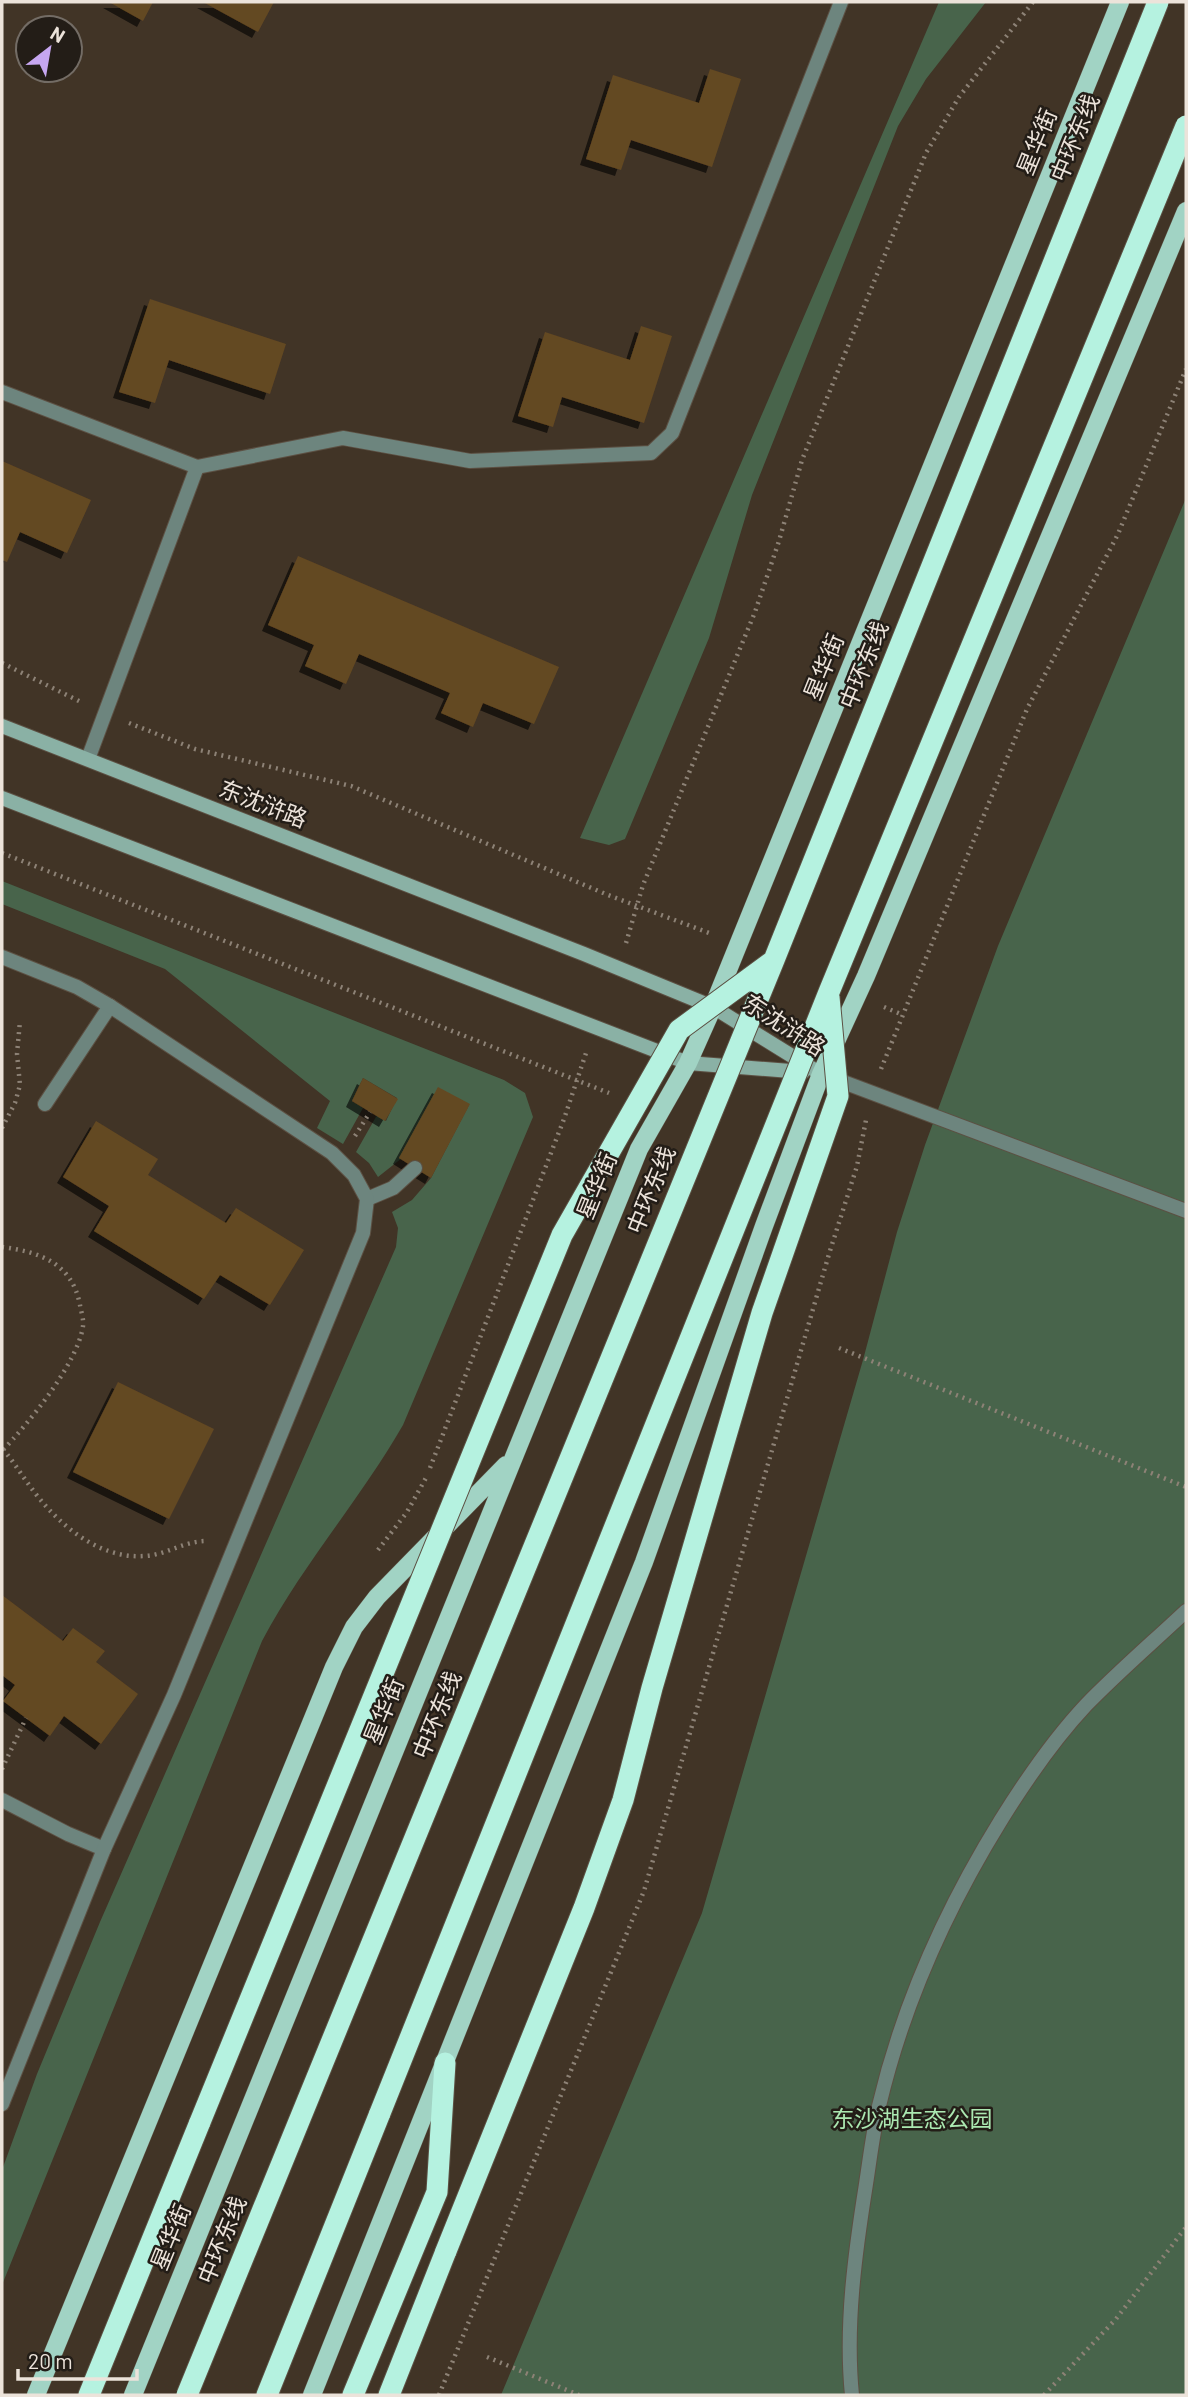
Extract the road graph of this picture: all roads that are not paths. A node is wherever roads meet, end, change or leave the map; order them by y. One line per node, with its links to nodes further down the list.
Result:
1 (841, 2): 7 (street)
2 (1120, 2): 15 (main road, 星华街)
3 (1158, 2): 12 (highway, 中环东线, bridge)
4 (1186, 125): 13 (highway, bridge)
5 (1186, 211): 17 (main road)
6 (2, 391): 7 (street)
7 (197, 467): 9 (street)
8 (2, 726): 9 (main road, 东沈浒路)
9 (88, 759): 15 (main road, 东沈浒路)
10 (2, 798): 16 (main road, 东沈浒路)
11 (2, 957): 14 (street)
12 (774, 960): 29 (highway, bridge); 31 (highway, 中环东线, bridge)
13 (829, 992): 32 (highway, bridge); 35 (highway, bridge)
14 (110, 1006): 18 (street); 20 (street)
15 (713, 1007): 16 (main road, 星华街); 17 (main road, 东沈浒路)
16 (688, 1063): 17 (main road, 东沈浒路); 22 (main road, 星华街)
17 (821, 1074): 21 (street); 26 (main road)
18 (45, 1104)
19 (415, 1168): 20 (street)
20 (367, 1199): 25 (street)
21 (1186, 1211)
22 (513, 1457): 28 (main road); 30 (main road, 星华街)
23 (1186, 1611): 36 (street)
24 (2, 1800): 25 (street)
25 (104, 1849): 27 (street)
26 (445, 2063): 33 (main road); 34 (highway)
27 (2, 2104)
28 (36, 2395)
29 (89, 2395)
30 (133, 2395)
31 (187, 2395)
32 (267, 2395)
33 (312, 2395)
34 (353, 2395)
35 (389, 2395)
36 (852, 2395)

